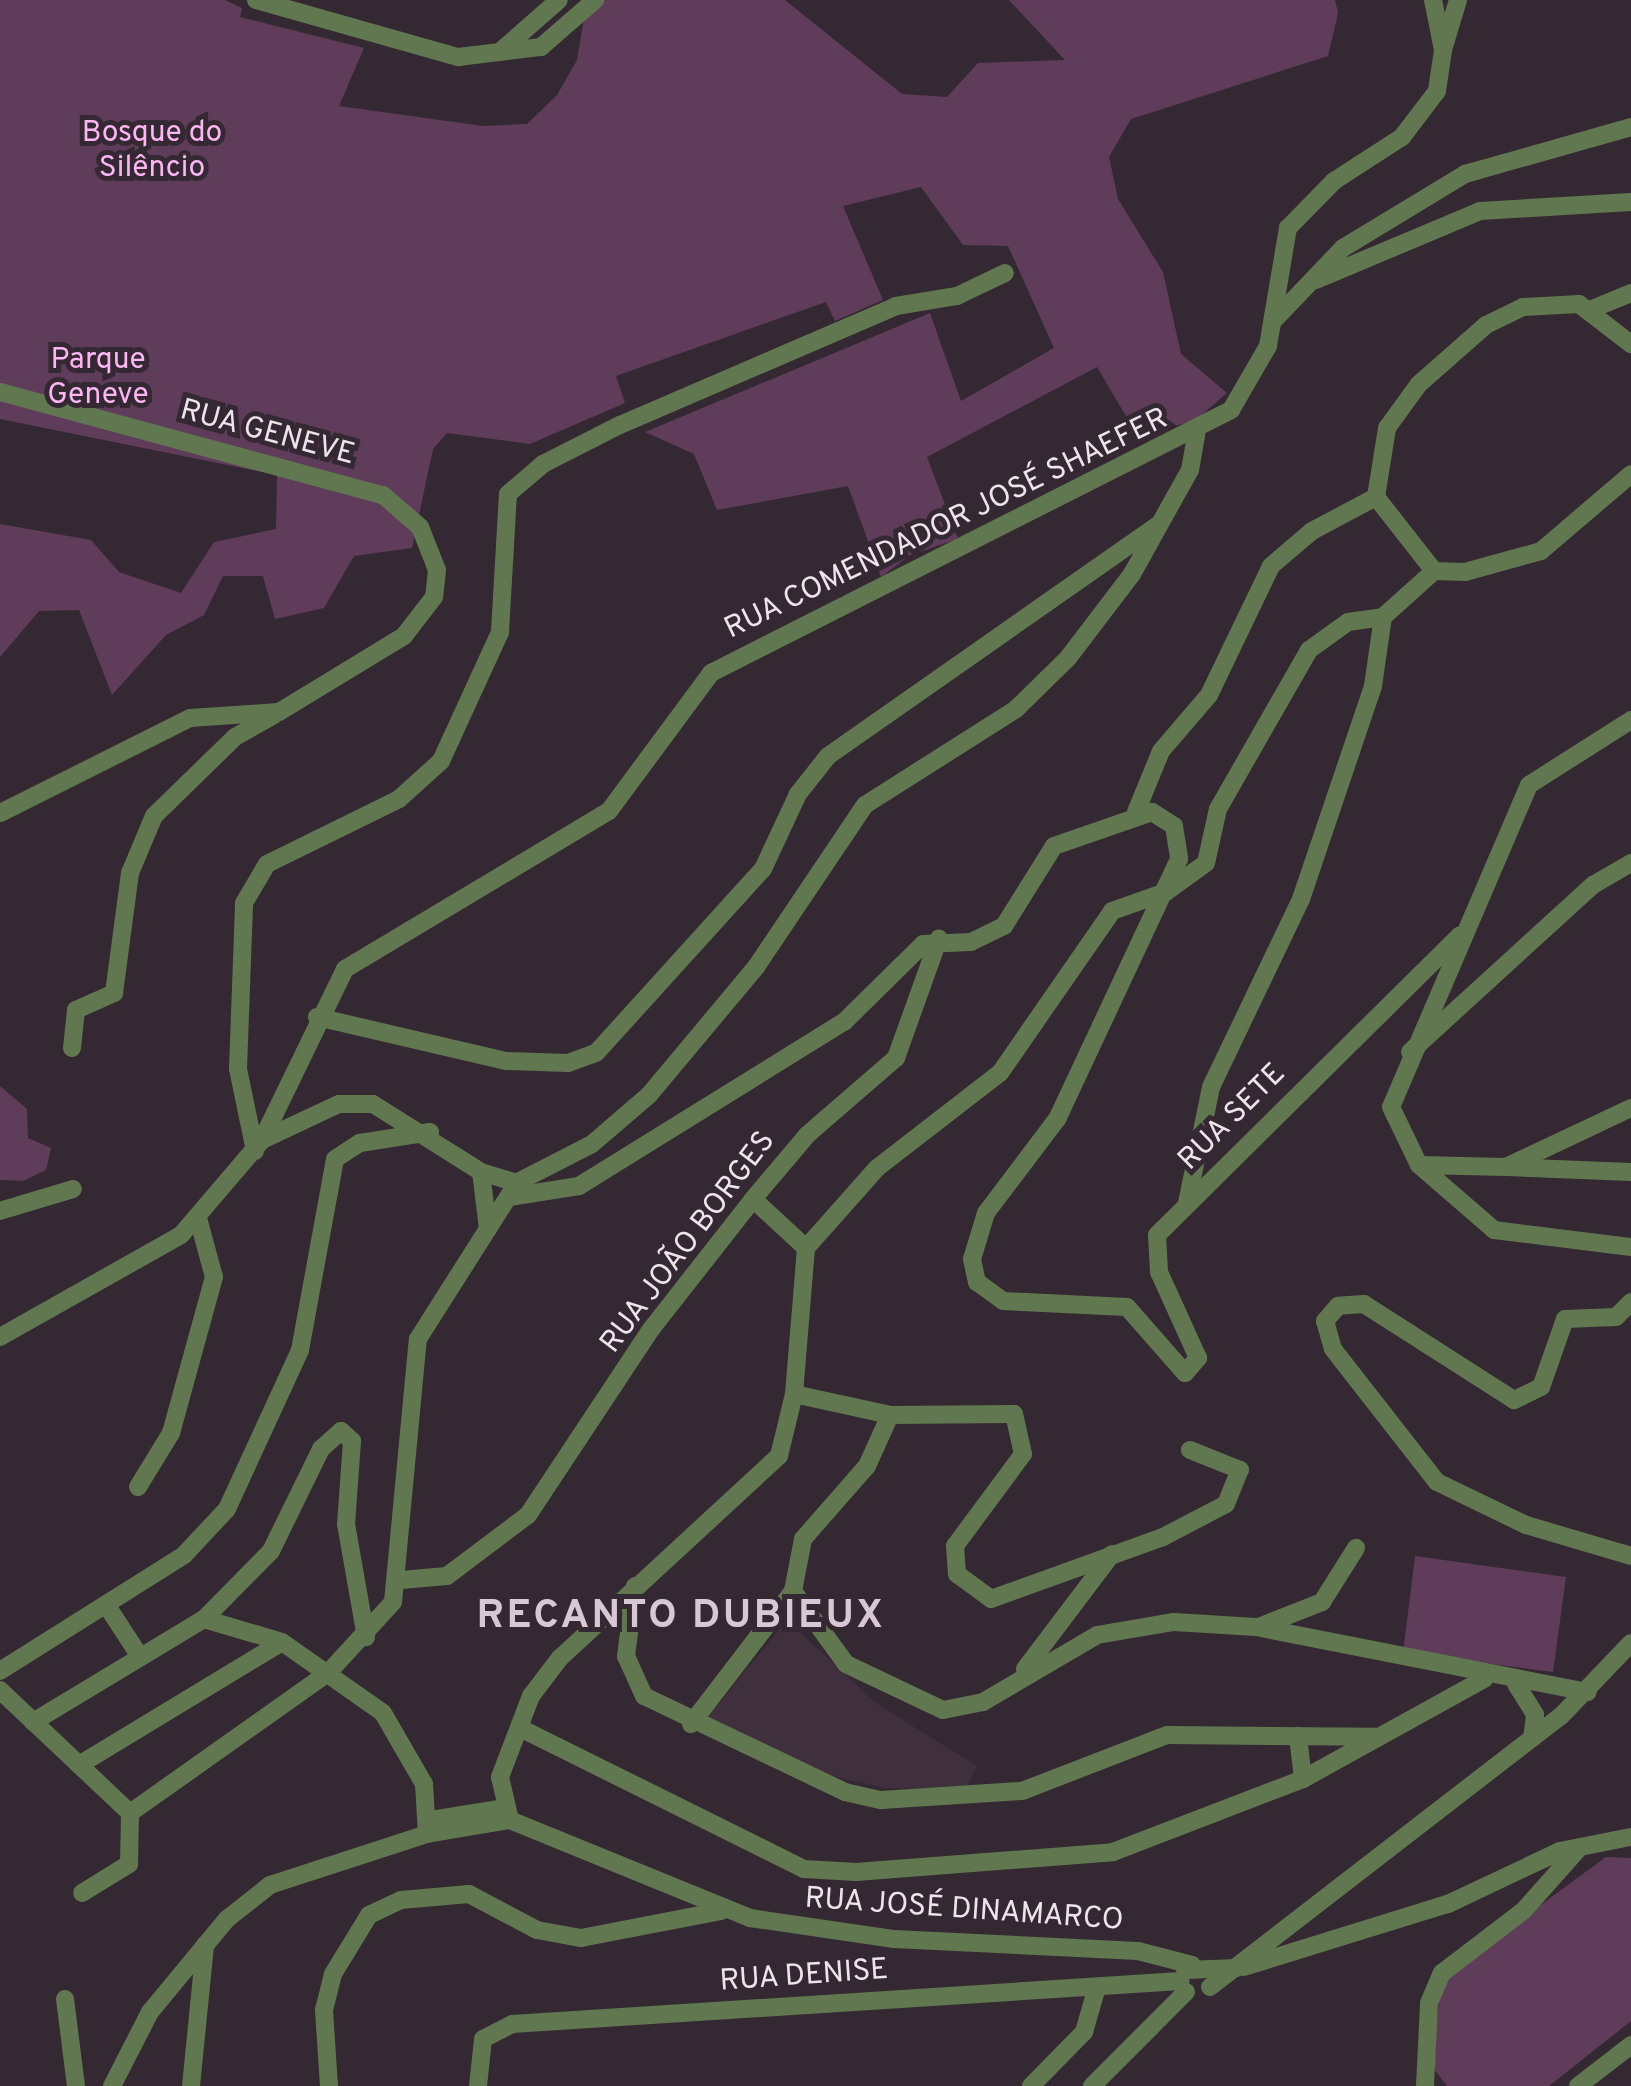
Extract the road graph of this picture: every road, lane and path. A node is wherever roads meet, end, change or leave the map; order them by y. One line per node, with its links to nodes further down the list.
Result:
1 (256, 0): 7 (street)
2 (559, 0): 7 (street)
3 (595, 0): 7 (street)
4 (1433, 0): 6 (street, RUA COMENDADOR JOSÉ SHAEFER)
5 (1458, 0): 6 (street)
6 (1443, 50): 14 (street, RUA COMENDADOR JOSÉ SHAEFER)
7 (494, 54)
8 (1631, 127): 11 (street)
9 (1631, 202): 11 (street)
10 (1005, 273): 36 (street)
11 (1310, 282): 14 (street)
12 (1631, 293): 13 (street)
13 (1592, 309): 15 (street); 19 (street)
14 (1274, 320): 17 (street, RUA COMENDADOR JOSÉ SHAEFER)
15 (1630, 342)
16 (0, 392): 23 (street, RUA GENEVE)
17 (1196, 435): 20 (street); 31 (street, RUA COMENDADOR JOSÉ SHAEFER)
18 (1631, 474): 21 (street)
19 (1376, 498): 21 (street); 25 (street)
20 (1158, 524): 31 (street); 42 (street)
21 (1434, 571): 22 (street)
22 (1383, 617): 28 (street); 44 (street)
23 (279, 712): 26 (street, RUA GENEVE); 32 (street)
24 (1631, 720): 29 (street)
25 (1136, 812): 28 (street); 30 (street)
26 (0, 814)
27 (1631, 864): 33 (street)
28 (1159, 894): 44 (street, RUA SETE); 49 (street)
29 (1460, 935): 33 (street); 44 (street, RUA SETE)
30 (938, 938): 42 (street); 43 (street, RUA JOÃO BORGES)
31 (317, 1017): 36 (street, RUA COMENDADOR JOSÉ SHAEFER)
32 (72, 1048)
33 (1410, 1052): 37 (street)
34 (1631, 1108): 38 (street)
35 (430, 1132): 36 (street); 39 (street); 62 (street)
36 (259, 1146): 46 (street, RUA COMENDADOR JOSÉ SHAEFER)
37 (1419, 1165): 38 (street); 48 (street)
38 (1506, 1168): 40 (street)
39 (480, 1172): 42 (street); 47 (street)
40 (1631, 1172)
41 (73, 1189): 45 (street)
42 (513, 1190): 47 (street)
43 (752, 1199): 49 (street); 59 (street, RUA JOÃO BORGES)
44 (1187, 1203)
45 (0, 1211)
46 (198, 1218): 51 (street, RUA COMENDADOR JOSÉ SHAEFER); 55 (street)
47 (487, 1235): 59 (street)
48 (1631, 1246)
49 (806, 1248): 52 (street)
50 (1631, 1302): 58 (street)
51 (0, 1336)
52 (794, 1394): 53 (street); 60 (street)
53 (890, 1415): 57 (street); 61 (street)
54 (1190, 1450): 57 (street)
55 (138, 1487)
56 (1356, 1548): 64 (street)
57 (1112, 1554): 72 (street)
58 (1631, 1556)
59 (401, 1580): 65 (street)
60 (635, 1586): 79 (street); 80 (street)
61 (793, 1590): 72 (street); 79 (street)
62 (107, 1606): 68 (street); 70 (street)
63 (204, 1620): 65 (street); 66 (street); 68 (street)
64 (1256, 1627): 69 (street); 72 (street)
65 (366, 1637): 71 (street)
66 (282, 1642): 71 (street); 84 (street)
67 (1631, 1643): 76 (street)
68 (139, 1655): 78 (street)
69 (1450, 1669): 73 (street); 77 (street)
70 (0, 1671)
71 (328, 1673): 89 (street); 90 (street)
72 (1022, 1673)
73 (1484, 1679): 74 (street); 77 (street)
74 (1516, 1684): 76 (street); 83 (street)
75 (0, 1690): 78 (street)
76 (1588, 1692): 83 (street)
77 (1452, 1696): 82 (street)
78 (33, 1722): 84 (street)
79 (691, 1724): 81 (street)
80 (520, 1728): 85 (street); 86 (street)
81 (1298, 1736): 82 (street); 86 (street)
82 (1378, 1737): 86 (street)
83 (1532, 1738): 97 (street)
84 (79, 1766): 89 (street)
85 (500, 1778): 87 (street); 88 (street)
86 (1303, 1779)
87 (478, 1808): 88 (street); 90 (street)
88 (507, 1814): 90 (street); 94 (street, RUA JOSÉ DINAMARCO)
89 (131, 1822): 93 (street)
90 (429, 1827): 95 (street)
91 (1631, 1836): 92 (street)
92 (1580, 1846): 97 (street); 110 (street)
93 (82, 1893)
94 (721, 1911): 96 (street, RUA JOSÉ DINAMARCO); 106 (street)
95 (205, 1945): 104 (street); 105 (street)
96 (1198, 1966): 97 (street, RUA JOSÉ DINAMARCO); 98 (street); 99 (street)
97 (1241, 1968): 99 (street, RUA DENISE)
98 (1183, 1986): 99 (street, RUA DENISE); 100 (street, RUA DENISE); 109 (street)
99 (1210, 1986)
100 (1097, 1987): 107 (street, RUA DENISE); 108 (street)
101 (65, 1999): 103 (street)
102 (1631, 2045): 111 (street)
103 (76, 2086)
104 (112, 2086)
105 (192, 2086)
106 (329, 2086)
107 (478, 2086)
108 (1031, 2086)
109 (1092, 2086)
110 (1425, 2086)
111 (1578, 2086)

